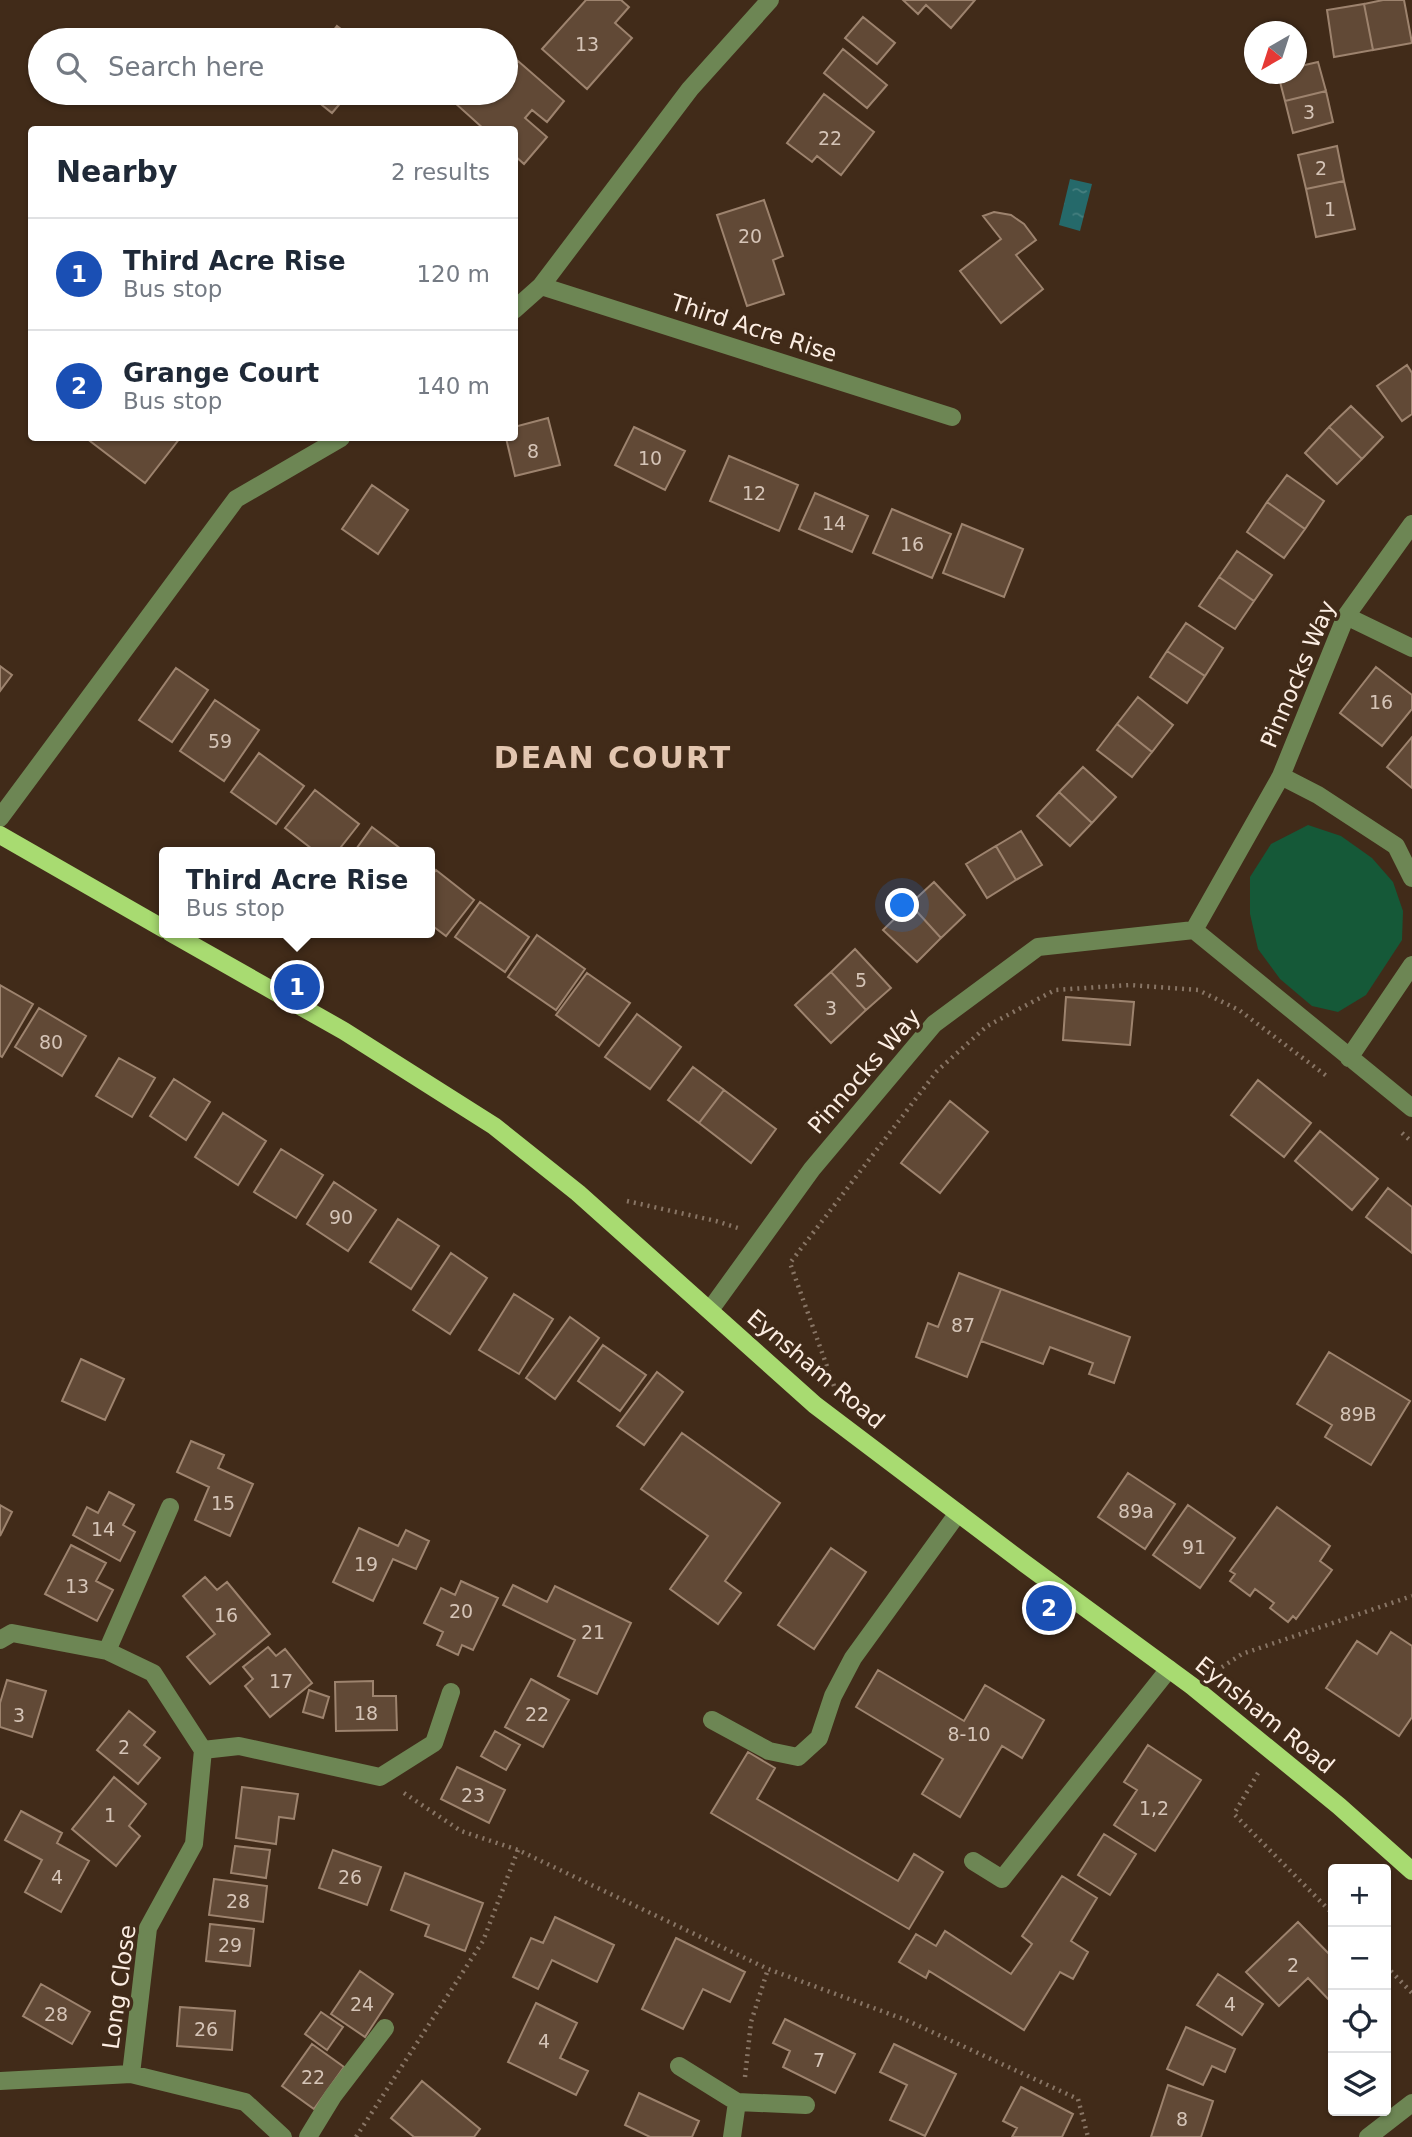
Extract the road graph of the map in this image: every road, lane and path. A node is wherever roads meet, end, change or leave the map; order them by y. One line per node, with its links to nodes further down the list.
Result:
1 (770, 0): 2 (street)
2 (541, 286): 3 (street); 4 (street, Third Acre Rise)
3 (518, 306)
4 (952, 416)
5 (336, 441): 10 (street)
6 (1412, 524): 7 (street, Pinnocks Way)
7 (1346, 615): 8 (street); 9 (street, Pinnocks Way)
8 (1412, 648)
9 (1281, 776): 12 (street, Pinnocks Way); 14 (street, Pinnocks Way)
10 (0, 818)
11 (0, 835): 13 (main road)
12 (1412, 878)
13 (159, 926)
14 (1194, 930): 17 (street); 22 (street, Pinnocks Way)
15 (180, 938): 22 (main road, Eynsham Road)
16 (1412, 965): 17 (street)
17 (1349, 1058): 19 (street)
18 (1337, 1084): 23 (path)
19 (1412, 1108)
20 (1402, 1133): 21 (path)
21 (1412, 1142)
22 (710, 1310): 25 (main road, Eynsham Road)
23 (836, 1391)
24 (170, 1507): 28 (street)
25 (958, 1513): 30 (main road, Eynsham Road); 34 (street)
26 (1412, 1596): 31 (path)
27 (4, 1633): 28 (street)
28 (107, 1651): 35 (street)
29 (1206, 1663): 31 (path)
30 (1169, 1669): 32 (main road, Eynsham Road); 39 (street)
31 (1217, 1670): 32 (path)
32 (1192, 1686): 36 (main road, Eynsham Road)
33 (451, 1692): 37 (street)
34 (712, 1720)
35 (203, 1750): 37 (street); 47 (street, Long Close)
36 (1271, 1751): 40 (main road, Eynsham Road); 41 (path)
37 (380, 1777): 38 (path)
38 (518, 1850): 42 (path); 54 (path)
39 (973, 1861)
40 (1412, 1871)
41 (1328, 1909)
42 (768, 1969): 49 (path); 56 (path)
43 (1391, 1971): 44 (path)
44 (1412, 1993)
45 (385, 2028): 53 (street)
46 (679, 2066): 49 (street)
47 (131, 2074): 48 (street); 52 (street)
48 (0, 2081)
49 (737, 2102): 51 (street); 55 (street)
50 (1412, 2103): 57 (street)
51 (806, 2105)
52 (284, 2137)
53 (308, 2137)
54 (356, 2137)
55 (732, 2137)
56 (1088, 2137)
57 (1368, 2137)

